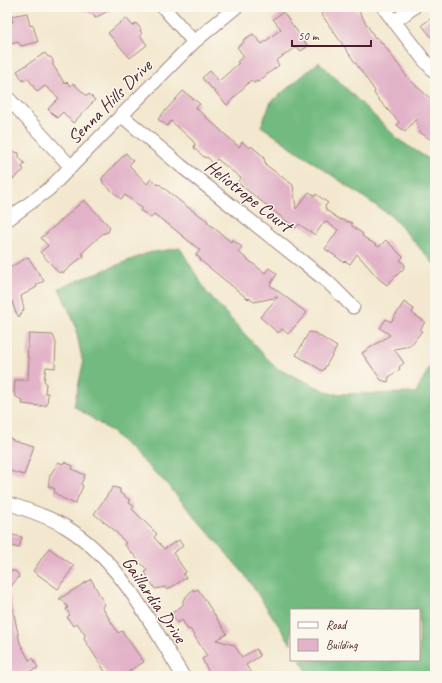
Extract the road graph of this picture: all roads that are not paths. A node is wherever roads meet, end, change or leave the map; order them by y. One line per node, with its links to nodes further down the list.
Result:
1 (163, 7): 6 (street)
2 (236, 7): 6 (street, Senna Hills Drive)
3 (383, 7): 5 (street)
4 (414, 7): 5 (street)
5 (394, 22): 7 (street)
6 (194, 42): 9 (street, Senna Hills Drive)
7 (435, 72)
8 (7, 97): 10 (street)
9 (121, 115): 10 (street, Senna Hills Drive); 12 (street, Heliotrope Court)
10 (71, 167): 11 (street, Senna Hills Drive)
11 (7, 220)
12 (352, 307)
13 (7, 503): 14 (street, Gaillardia Drive)
14 (184, 676)

